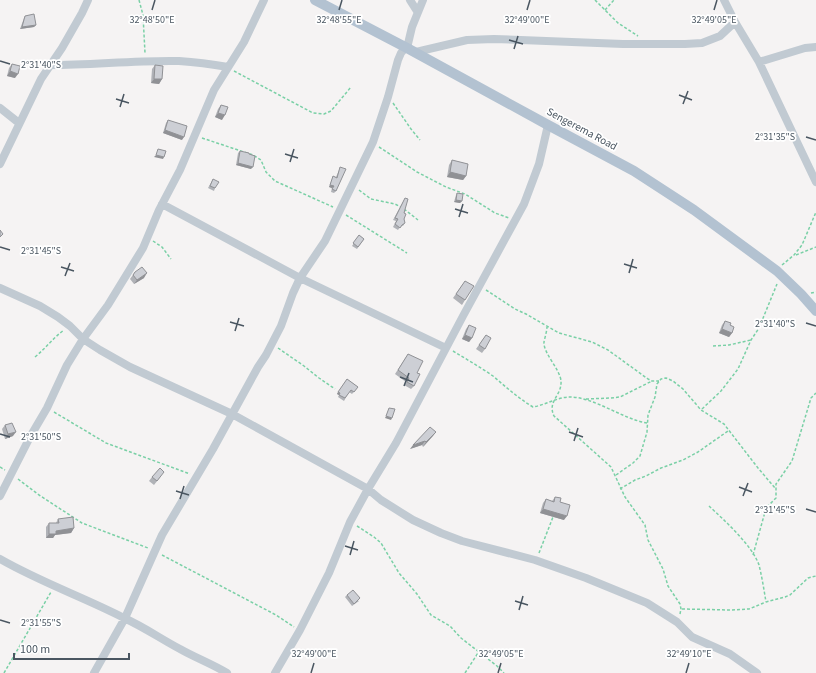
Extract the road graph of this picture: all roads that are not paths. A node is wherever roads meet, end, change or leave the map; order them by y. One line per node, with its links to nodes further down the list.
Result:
1 (88, 0): 12 (street)
2 (264, 0): 13 (street)
3 (315, 0): 10 (main road, Sengerema Road)
4 (410, 0): 7 (street)
5 (423, 0): 7 (street)
6 (724, 0): 8 (street)
7 (418, 11): 10 (street)
8 (735, 22): 10 (street); 11 (street)
9 (816, 47): 11 (street)
10 (410, 49): 16 (main road, Sengerema Road); 20 (street)
11 (759, 62): 18 (street)
12 (50, 65): 13 (street); 15 (street)
13 (228, 67): 19 (street)
14 (0, 108): 15 (street)
15 (19, 123): 17 (street)
16 (548, 125): 22 (main road, Sengerema Road); 24 (street)
17 (0, 164)
18 (816, 182)
19 (162, 204): 20 (street); 23 (street)
20 (300, 278): 24 (street); 25 (street)
21 (0, 288): 23 (street)
22 (816, 311)
23 (83, 339): 25 (street); 27 (street)
24 (446, 348): 26 (street)
25 (232, 414): 26 (street); 29 (street)
26 (368, 489): 32 (street); 33 (street)
27 (0, 496)
28 (0, 559): 29 (street)
29 (125, 618): 30 (street); 31 (street)
30 (94, 673)
31 (227, 673)
32 (275, 673)
33 (757, 673)

